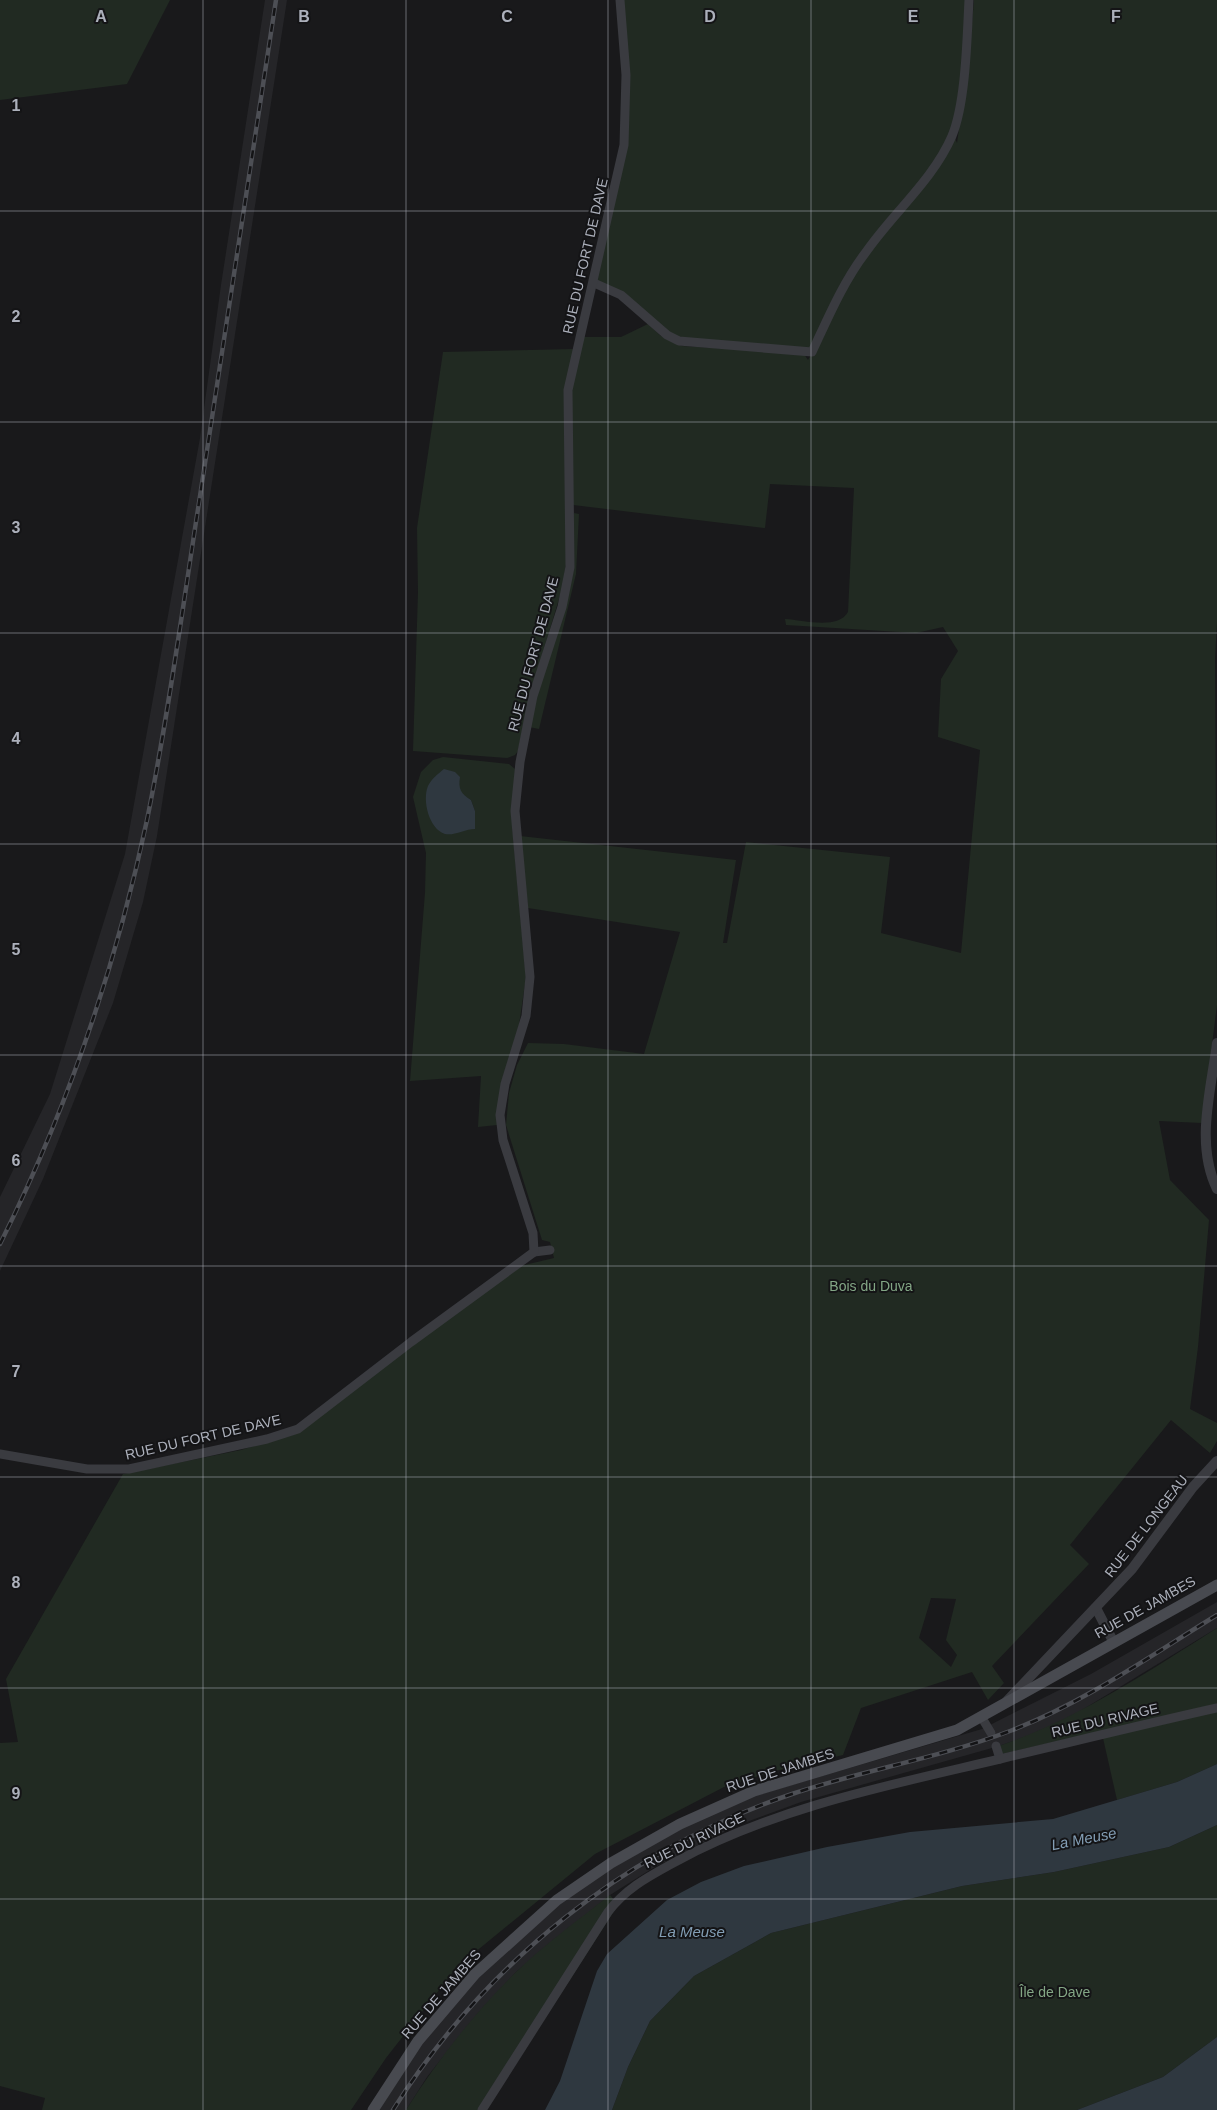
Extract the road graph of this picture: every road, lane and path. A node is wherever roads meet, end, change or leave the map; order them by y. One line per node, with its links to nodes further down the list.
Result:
1 (620, 0): 3 (street, RUE DU FORT DE DAVE)
2 (969, 0): 3 (street)
3 (594, 283): 7 (street, RUE DU FORT DE DAVE)
4 (1217, 1043): 5 (street)
5 (1217, 1190)
6 (550, 1250): 7 (street, RUE DU FORT DE DAVE)
7 (534, 1252): 8 (street, RUE DU FORT DE DAVE)
8 (0, 1454)
9 (1217, 1461): 11 (street, RUE DE LONGEAU)
10 (1217, 1585): 12 (main road, RUE DE JAMBES)
11 (1096, 1608): 12 (street); 13 (street, RUE DE LONGEAU)
12 (1113, 1641): 13 (main road, RUE DE JAMBES)
13 (1003, 1706): 15 (main road, RUE DE JAMBES)
14 (1217, 1708): 18 (street, RUE DU RIVAGE)
15 (982, 1718): 16 (street); 19 (main road, RUE DE JAMBES)
16 (991, 1733)
17 (996, 1746): 18 (street)
18 (1000, 1759): 20 (street, RUE DU RIVAGE)
19 (372, 2110)
20 (482, 2110)

